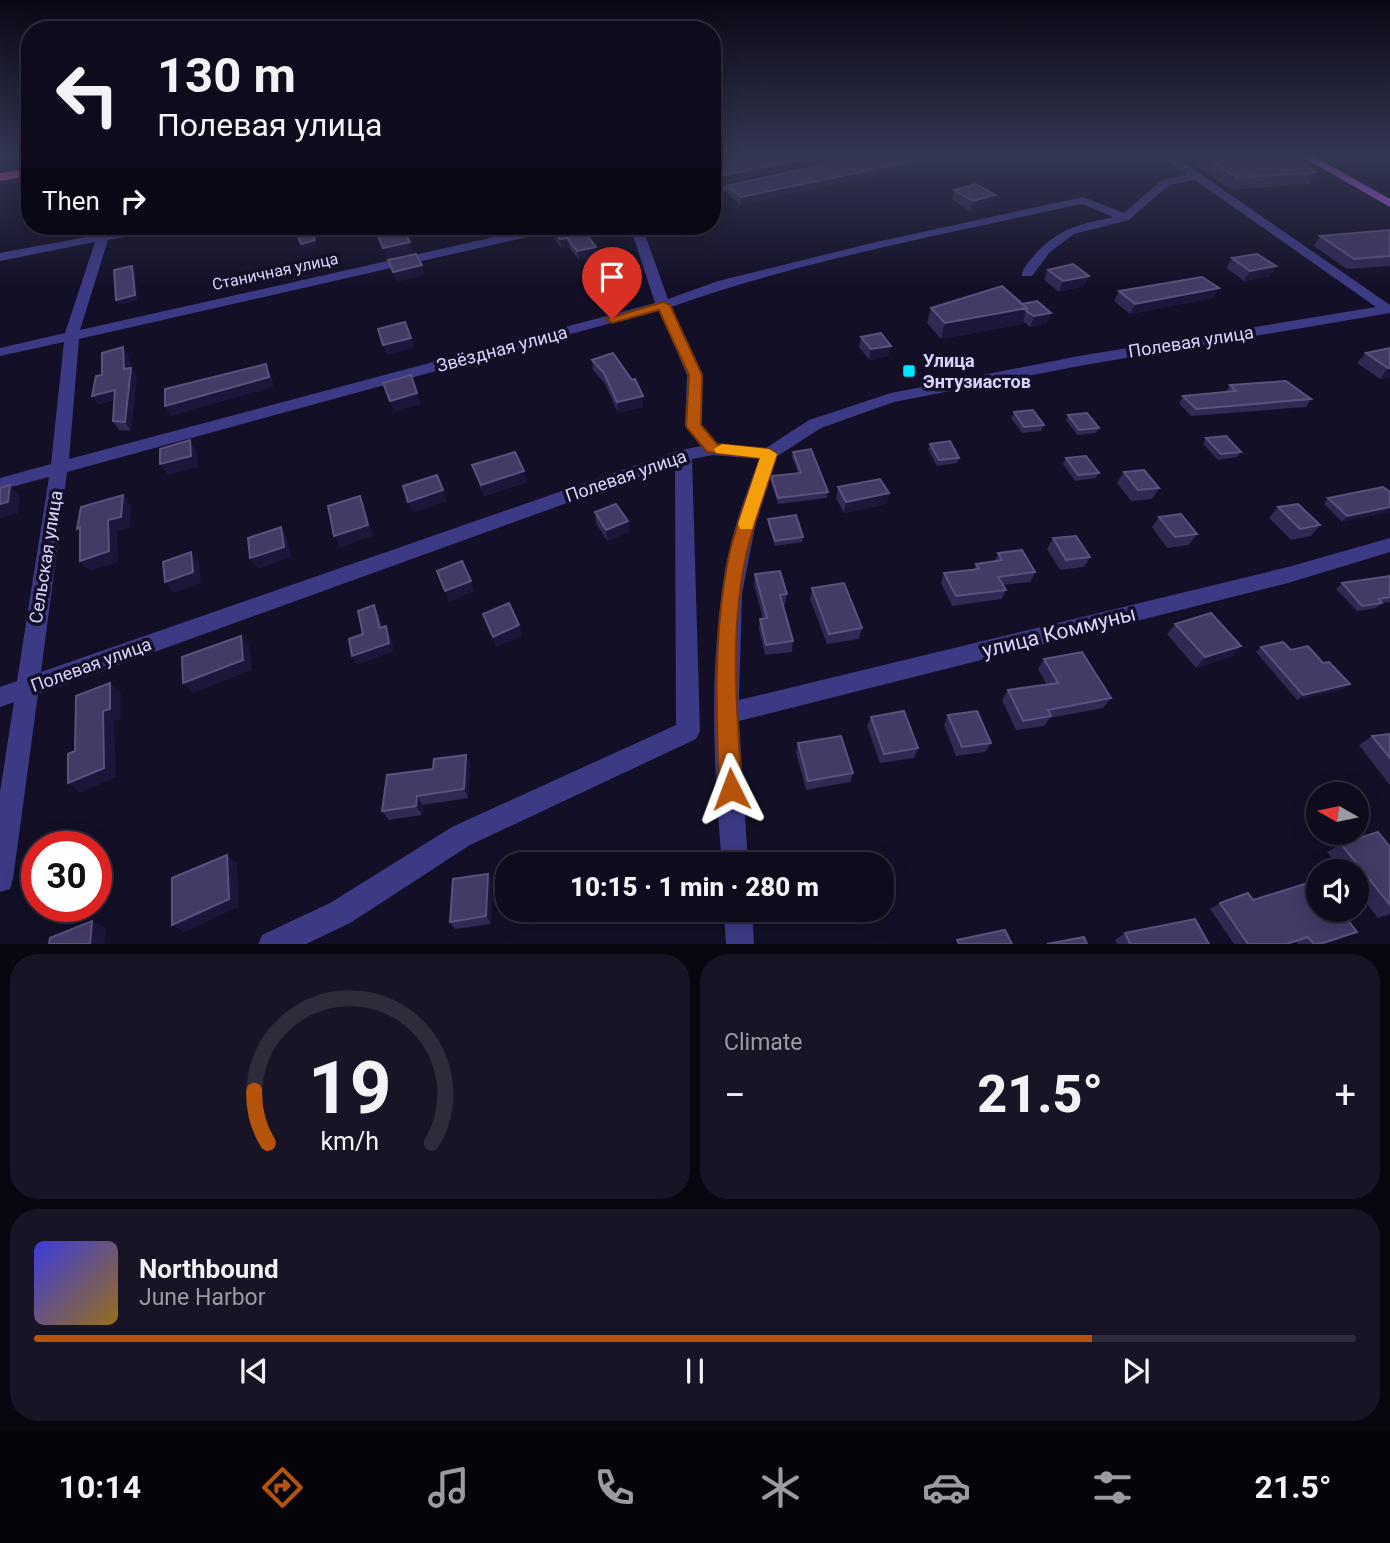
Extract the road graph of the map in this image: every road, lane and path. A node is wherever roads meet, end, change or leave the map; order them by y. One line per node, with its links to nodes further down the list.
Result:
1 (1147, 199): 3 (street)
2 (1229, 199): 11 (street)
3 (1125, 218): 9 (street); 10 (street, Звёздная улица)
4 (118, 235): 7 (street)
5 (517, 235): 12 (street, Станичная улица)
6 (639, 235): 10 (street)
7 (103, 238): 8 (street); 12 (street, Сельская улица)
8 (0, 257)
9 (1027, 273)
10 (663, 305): 14 (street); 17 (street, Звёздная улица)
11 (1389, 309): 15 (street, Полевая улица)
12 (72, 333): 13 (street, Станичная улица); 17 (street, Сельская улица)
13 (0, 352)
14 (713, 449): 15 (street, Полевая улица); 16 (street, Полевая улица)
15 (769, 454): 22 (street)
16 (683, 455): 20 (street, Полевая улица); 26 (street)
17 (59, 469): 18 (street, Звёздная улица); 20 (street, Сельская улица)
18 (0, 484)
19 (1390, 545): 22 (street, улица Коммуны)
20 (26, 688): 21 (street, Полевая улица); 24 (street, Сельская улица)
21 (0, 697)
22 (726, 714): 23 (street)
23 (734, 852)
24 (0, 879)
25 (739, 922): 27 (street)
26 (272, 944)
27 (740, 944)

